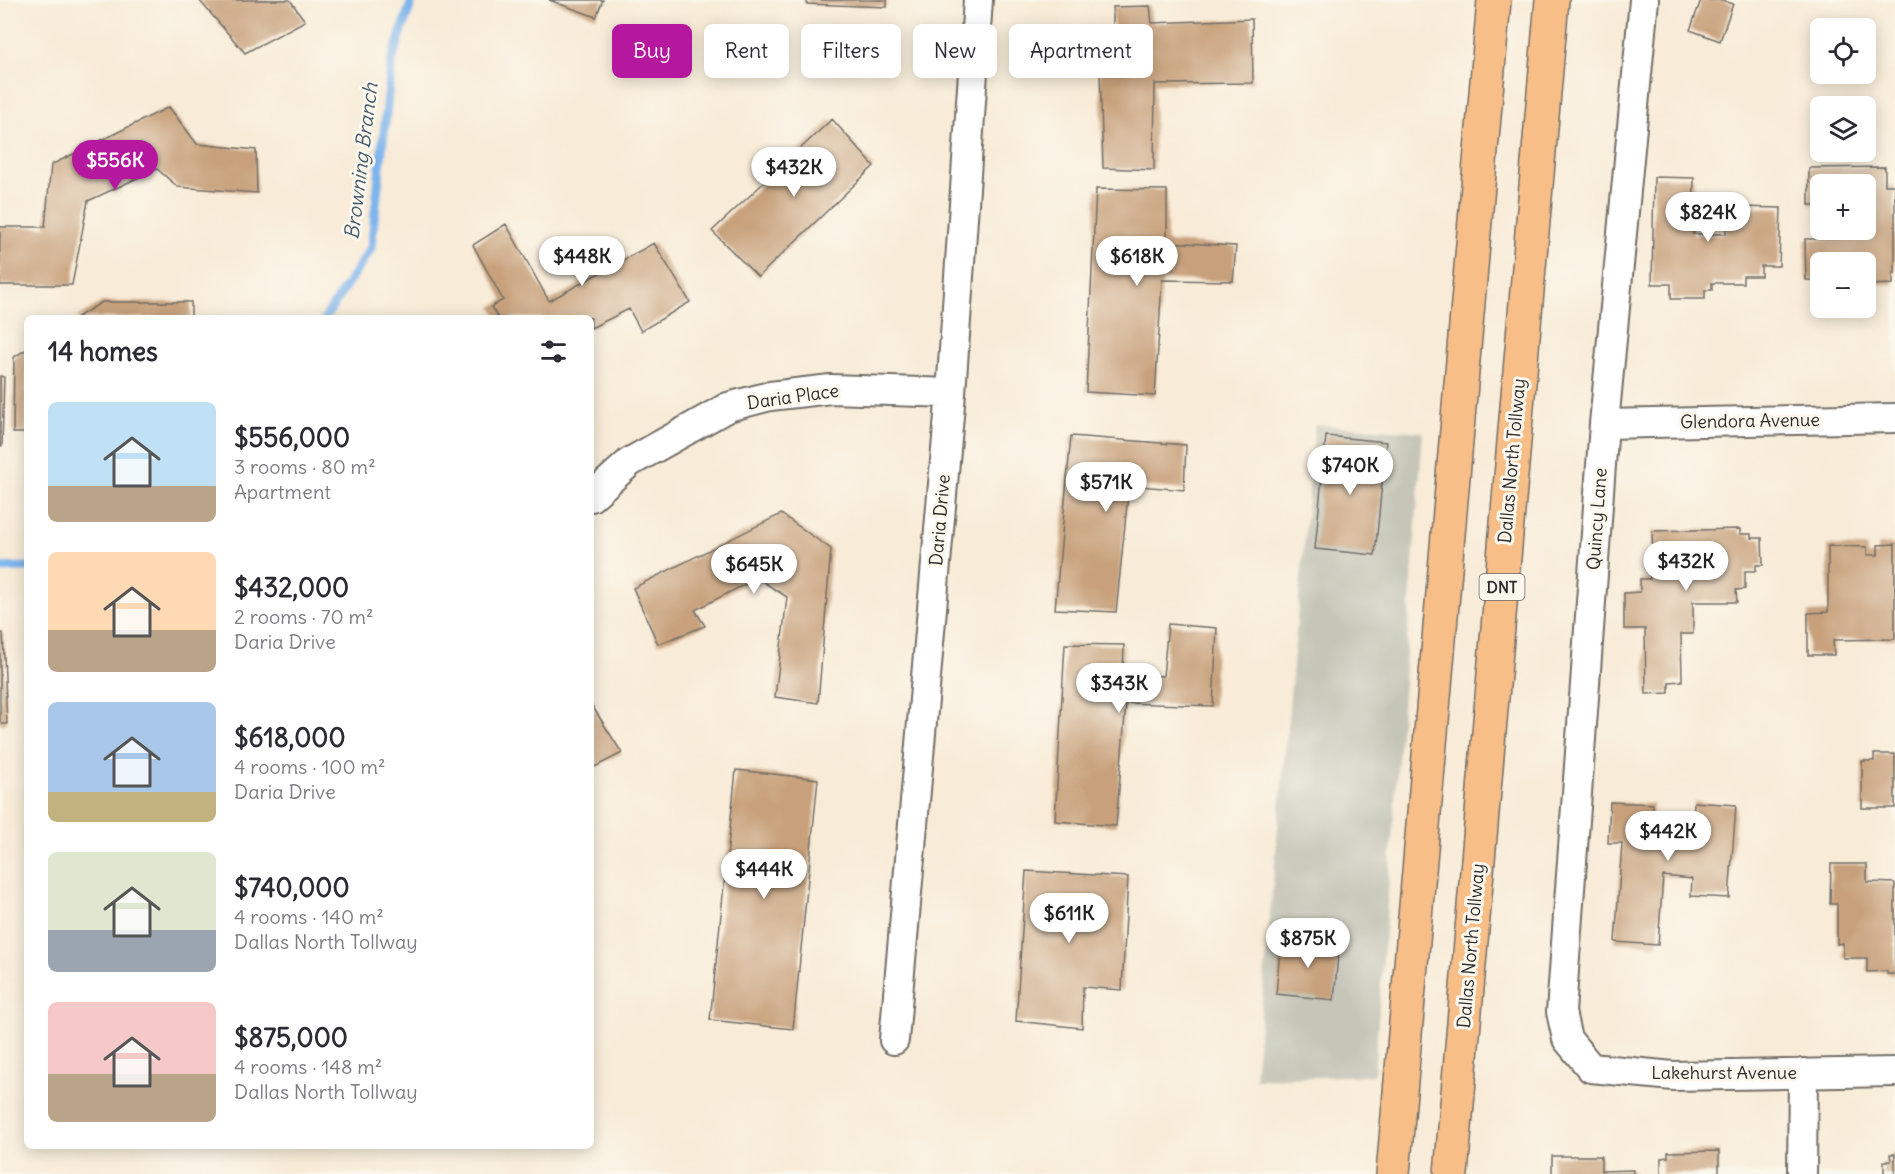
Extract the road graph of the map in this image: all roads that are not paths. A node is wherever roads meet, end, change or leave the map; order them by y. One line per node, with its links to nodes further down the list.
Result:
1 (978, 0): 5 (street, Daria Drive)
2 (1494, 0): 13 (highway)
3 (1552, 0): 14 (highway, Dallas North Tollway / DNT)
4 (1644, 0): 7 (street, Quincy Lane)
5 (951, 393): 8 (street, Daria Place); 10 (street, Daria Drive)
6 (1895, 418): 7 (street, Glendora Avenue)
7 (1604, 424): 9 (street, Quincy Lane)
8 (594, 493)
9 (1567, 1039): 12 (street, Lakehurst Avenue)
10 (894, 1040)
11 (1895, 1072): 12 (street, Lakehurst Avenue)
12 (1803, 1073): 15 (street)
13 (1393, 1174)
14 (1451, 1174)
15 (1802, 1174)

